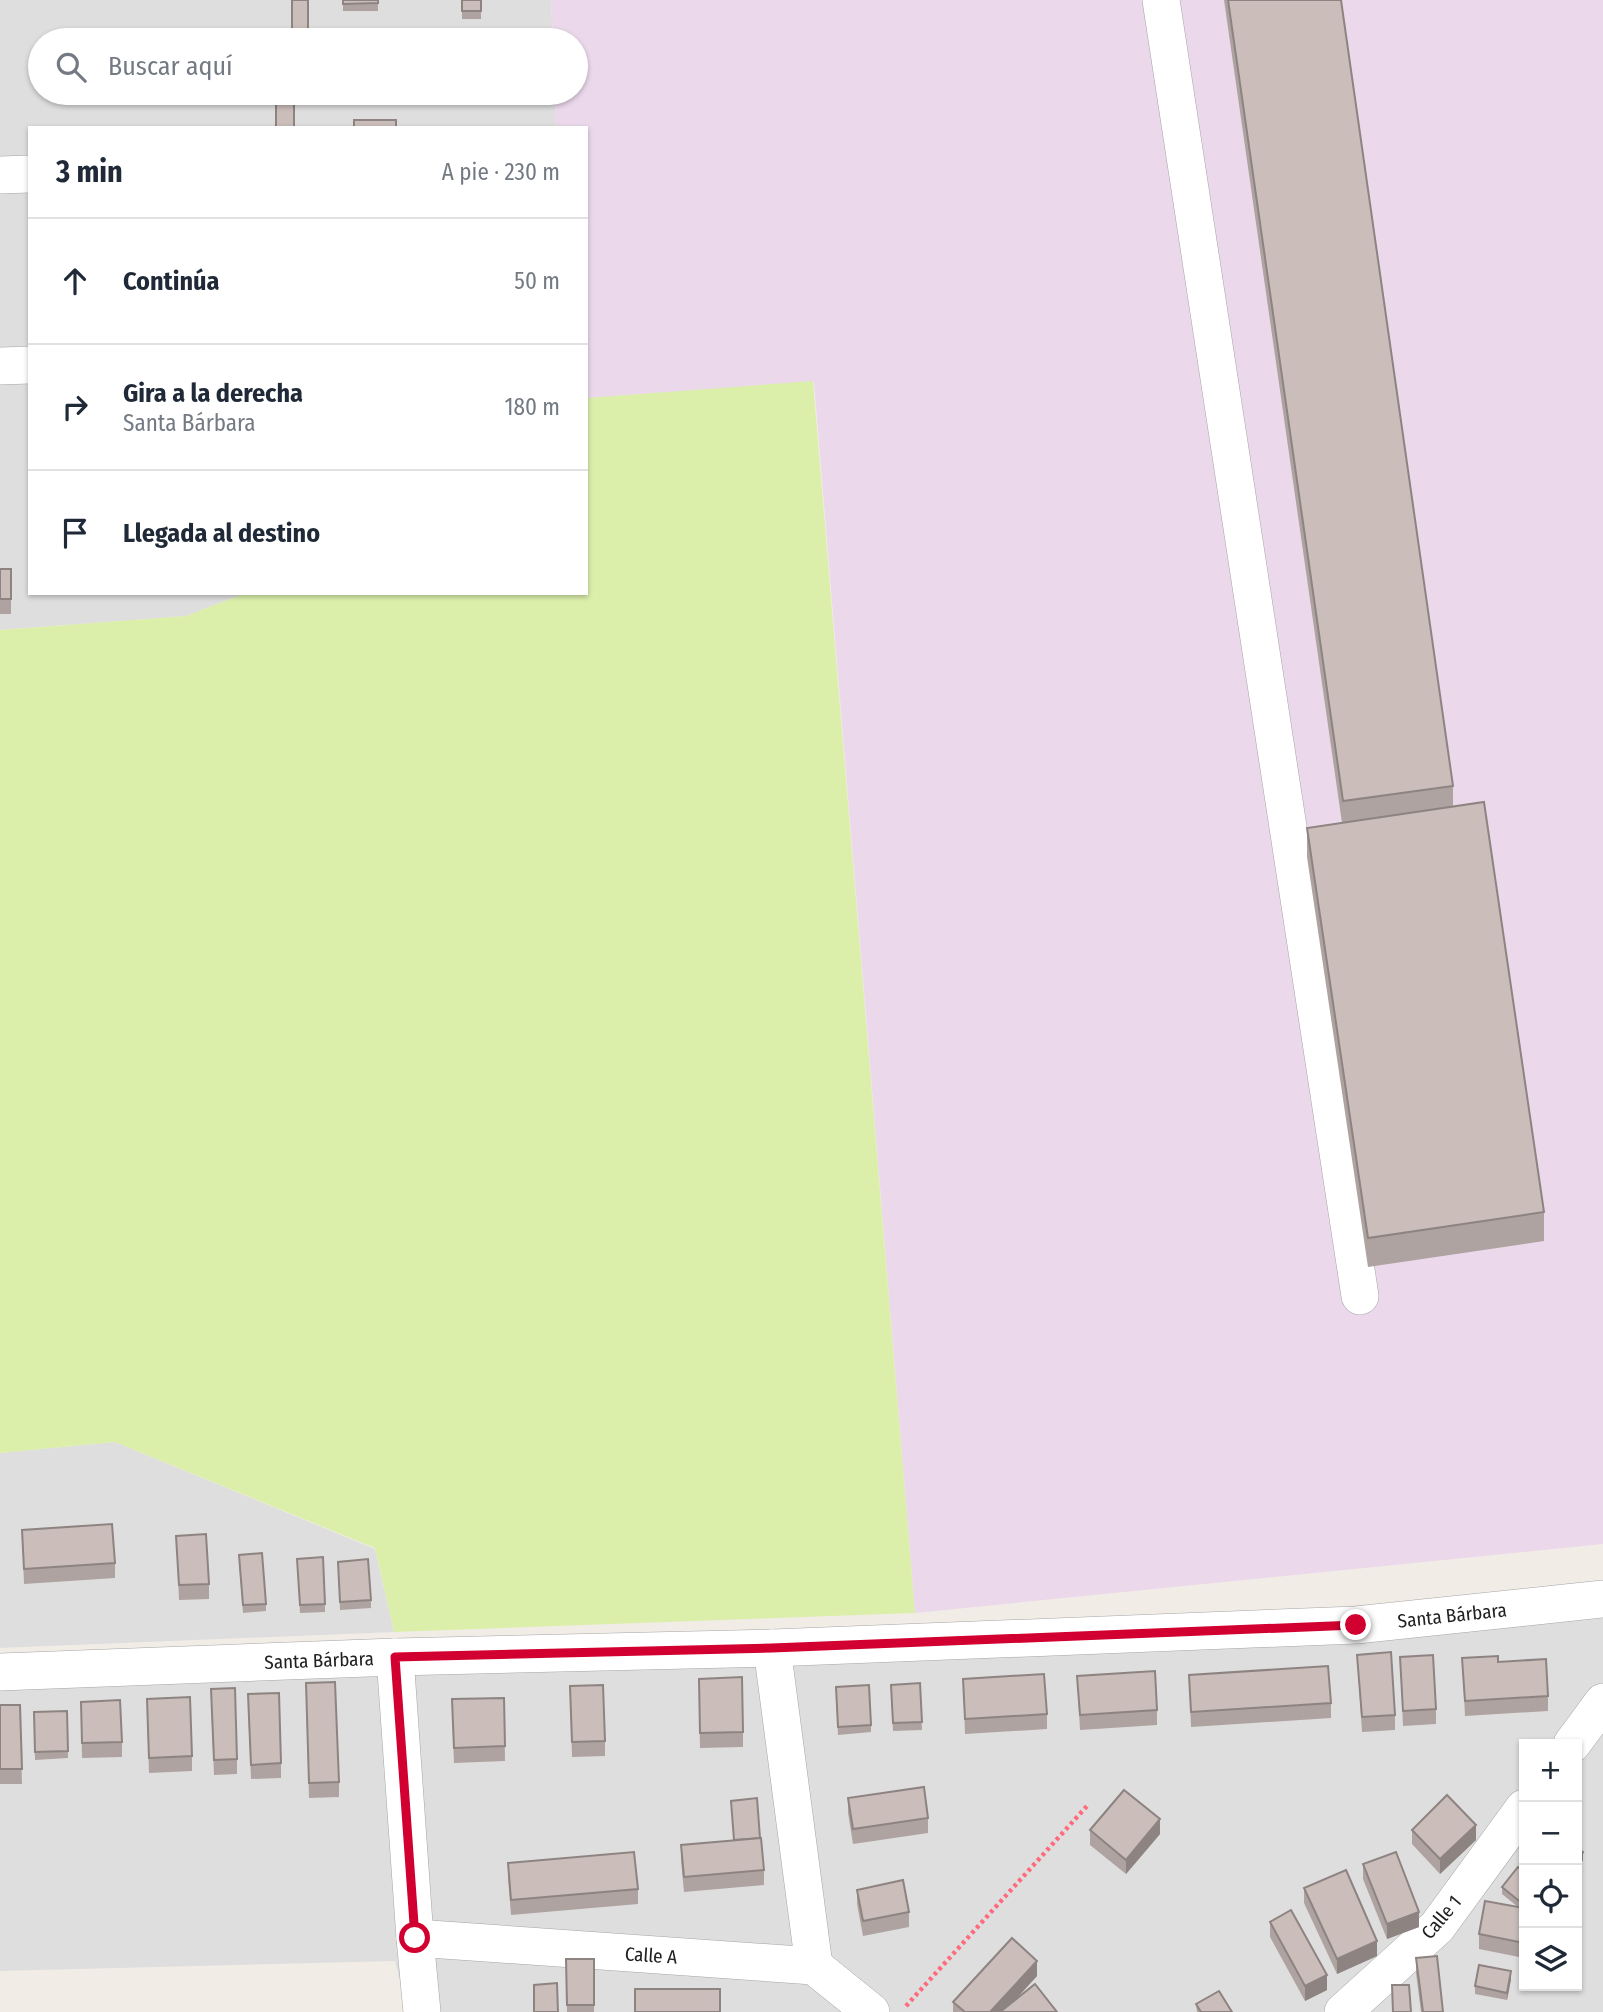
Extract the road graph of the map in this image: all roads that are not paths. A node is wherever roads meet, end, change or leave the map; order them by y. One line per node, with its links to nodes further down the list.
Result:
1 (1161, 0): 6 (street)
2 (28, 174): 3 (street)
3 (0, 175)
4 (28, 365): 5 (street)
5 (0, 366)
6 (1360, 1296)
7 (1603, 1599): 8 (street, Santa Bárbara)
8 (772, 1648): 9 (street, Santa Bárbara); 15 (street)
9 (395, 1657): 10 (street, Santa Bárbara); 14 (street)
10 (0, 1672)
11 (1603, 1702): 12 (street)
12 (1576, 1739)
13 (1519, 1815): 18 (street, Calle 1)
14 (415, 1938): 15 (street, Calle A); 16 (street)
15 (814, 1966): 17 (street)
16 (422, 2012)
17 (871, 2012)
18 (1343, 2012)

